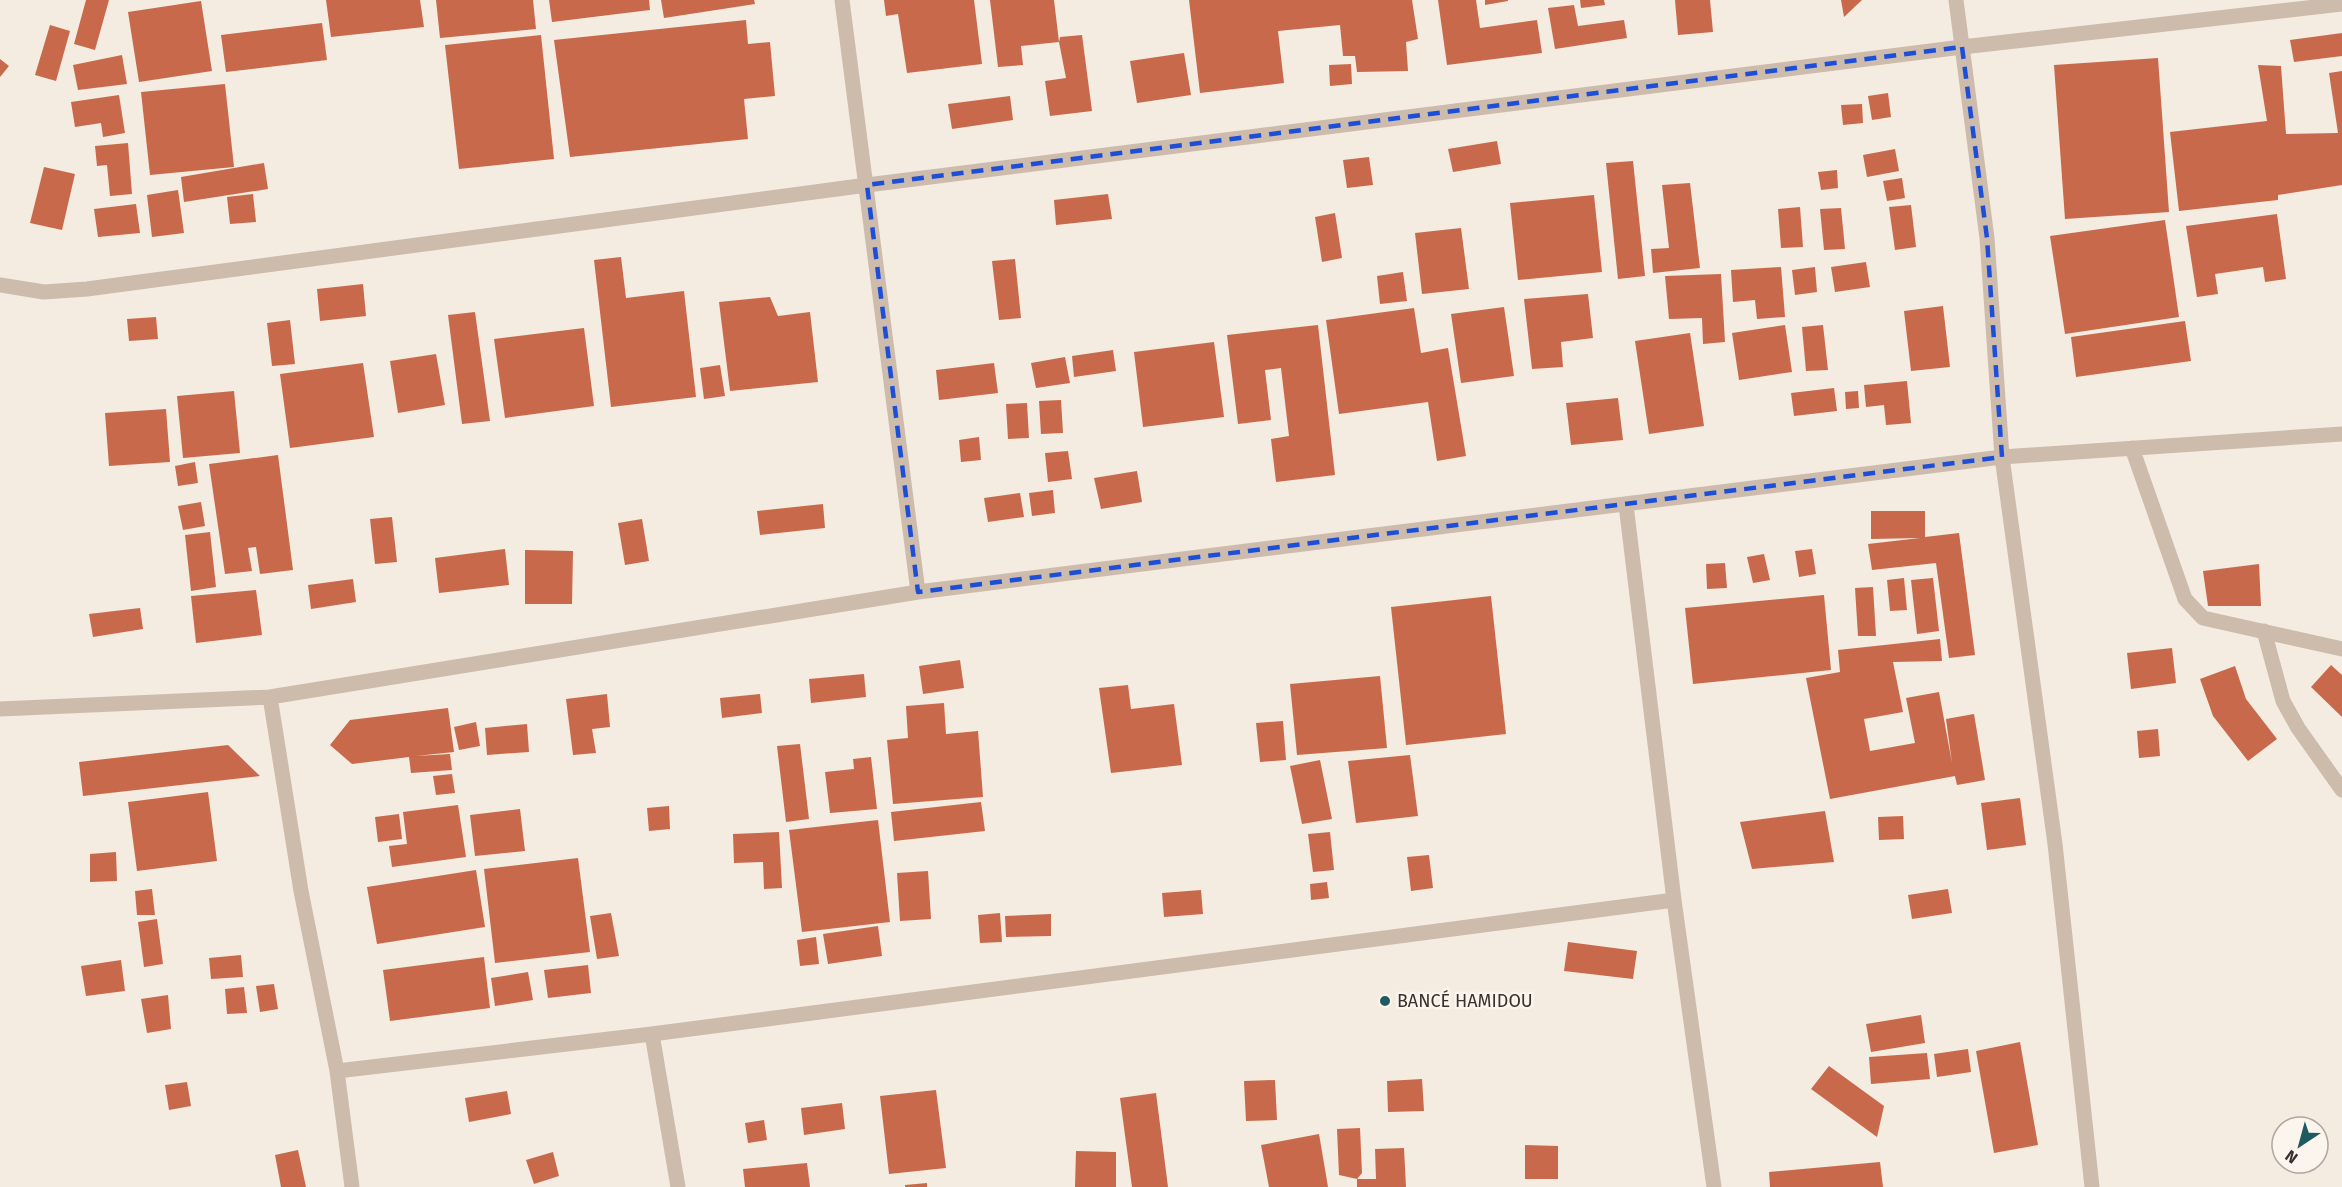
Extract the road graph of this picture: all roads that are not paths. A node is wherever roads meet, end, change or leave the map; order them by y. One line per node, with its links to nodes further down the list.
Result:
1 (842, 0): 5 (street)
2 (1956, 0): 4 (street)
3 (2342, 4): 4 (street)
4 (1962, 47): 5 (street); 9 (street)
5 (867, 185): 6 (street); 11 (street)
6 (0, 285)
7 (2342, 434): 8 (street)
8 (2132, 448): 9 (street); 12 (street)
9 (2002, 457): 10 (street); 23 (street)
10 (1626, 505): 11 (street); 17 (street)
11 (918, 592): 14 (street)
12 (2264, 631): 13 (street); 16 (street)
13 (2342, 649)
14 (270, 697): 15 (street); 19 (street)
15 (0, 709)
16 (2342, 790)
17 (1674, 900): 18 (street); 22 (street)
18 (652, 1034): 19 (street); 21 (street)
19 (337, 1071): 20 (street)
20 (352, 1187)
21 (678, 1187)
22 (1714, 1187)
23 (2092, 1187)

